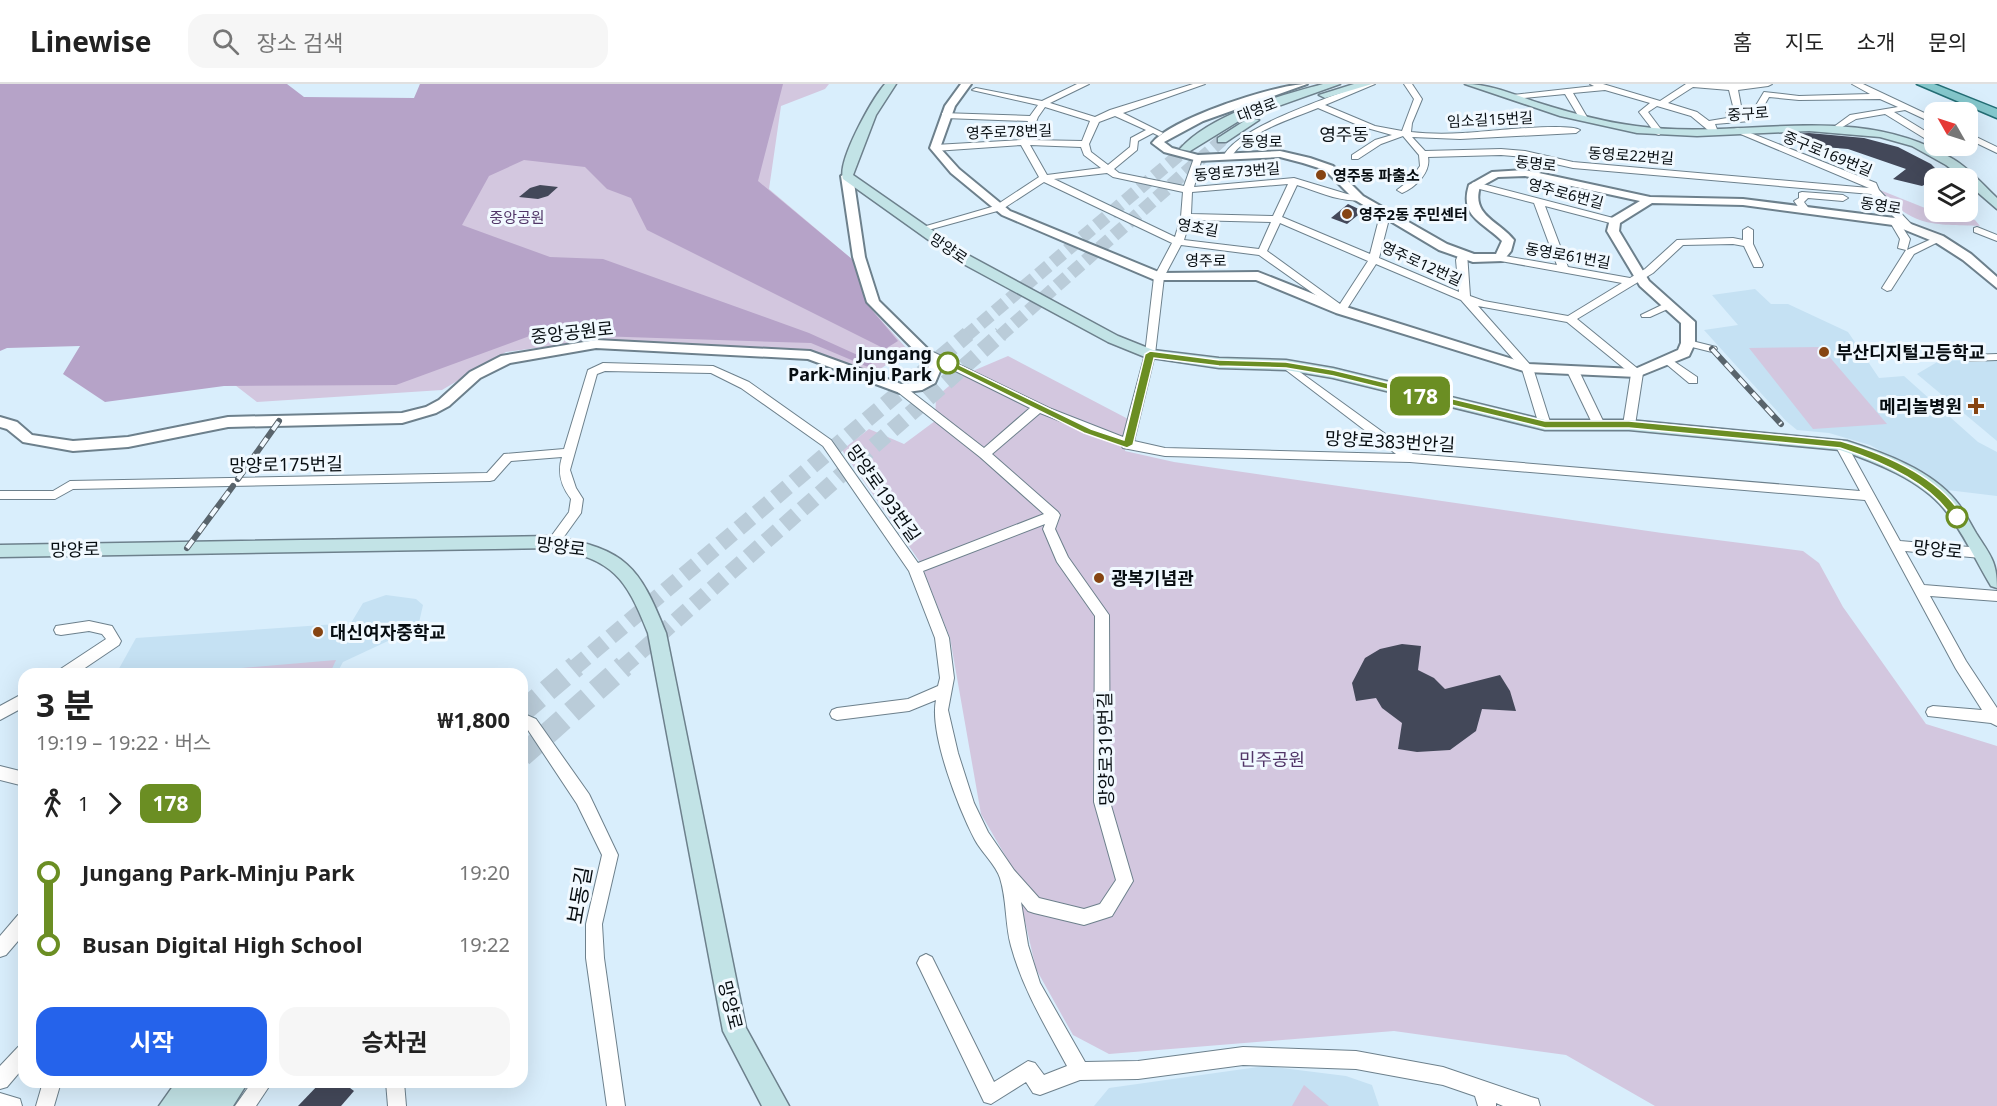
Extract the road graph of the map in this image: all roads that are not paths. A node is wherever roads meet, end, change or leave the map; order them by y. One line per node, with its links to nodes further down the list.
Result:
1 (891, 84): 60 (main road)
2 (1085, 84): 26 (street)
3 (1201, 84): 30 (street)
4 (1302, 84): 16 (street, 동영로)
5 (1335, 84): 52 (main road, 대영로)
6 (1368, 84): 28 (street); 46 (main road, 대영로)
7 (1408, 84): 44 (street)
8 (1470, 84): 24 (main road, 중구로)
9 (1593, 84): 17 (street)
10 (1691, 84): 20 (street); 27 (street)
11 (1723, 84): 20 (street)
12 (1768, 84): 18 (street)
13 (1856, 84): 23 (street)
14 (1923, 84): 32 (main road)
15 (1955, 84): 25 (main road)
16 (1285, 86): 42 (street, 동영로)
17 (1610, 86): 21 (street); 27 (street)
18 (1746, 86): 20 (street); 22 (street)
19 (971, 87): 26 (street); 33 (street)
20 (1733, 88): 38 (street)
21 (1567, 91): 24 (street); 35 (street)
22 (1767, 94): 23 (street); 38 (street)
23 (1882, 96): 29 (street)
24 (1513, 97): 35 (main road, 중구로)
25 (1997, 101)
26 (1041, 103): 36 (street); 37 (street)
27 (1660, 103): 40 (street); 43 (street)
28 (1317, 105): 44 (street); 56 (street)
29 (1907, 107): 31 (street, 중구로); 34 (street)
30 (1113, 112): 37 (street); 42 (street)
31 (1889, 112): 39 (street, 중구로); 45 (street)
32 (1997, 114)
33 (945, 115): 36 (street); 50 (street)
34 (1924, 116)
35 (1582, 117): 43 (main road, 중구로)
36 (1032, 119): 48 (street)
37 (1095, 120): 49 (street)
38 (1734, 125): 39 (main road, 중구로); 40 (main road, 중구로); 68 (street, 중구로169번길)
39 (1839, 126): 51 (main road, 중구로)
40 (1712, 129): 43 (main road, 중구로)
41 (1576, 130): 44 (street, 임소길15번길)
42 (1158, 132): 58 (street, 동영로); 59 (street)
43 (1659, 132)
44 (1405, 134): 54 (street); 57 (street)
45 (1924, 134)
46 (1222, 140)
47 (1978, 141): 53 (street)
48 (1024, 142): 49 (street, 영주로78번길); 50 (street, 영주로78번길); 61 (street)
49 (1085, 144): 59 (street, 동영로73번길)
50 (935, 148): 76 (street, 영주로)
51 (1924, 148)
52 (1186, 149)
53 (1997, 150)
54 (1423, 154): 65 (street, 동영로22번길); 67 (street)
55 (1939, 156): 74 (main road, 중구로)
56 (1227, 157): 58 (street, 동영로); 69 (street, 동영로)
57 (1355, 157)
58 (1198, 158): 66 (street)
59 (1108, 170): 61 (street); 66 (street, 동영로73번길)
60 (847, 176): 84 (main road, 망양로); 109 (street)
61 (1044, 178): 76 (street); 89 (street, 영초길)
62 (1826, 179): 65 (street)
63 (1294, 181): 66 (street, 동영로73번길); 69 (street, 동영로73번길); 80 (street)
64 (1474, 185): 70 (street, 동명로); 71 (street, 영주로6번길); 94 (street)
65 (1838, 188): 68 (street, 동영로22번길); 75 (street)
66 (1188, 190): 79 (street)
67 (1402, 190)
68 (1874, 191): 73 (street)
69 (1359, 198): 78 (street, 동영로)
70 (1650, 200): 77 (street, 동영로); 81 (street)
71 (1538, 201): 81 (street, 영주로6번길); 97 (street)
72 (1869, 204): 73 (street)
73 (1887, 205): 83 (street)
74 (1997, 205)
75 (1845, 206): 77 (street, 동영로); 77 (street, 동영로); 82 (street, 동영로)
76 (998, 208): 84 (street); 98 (street, 영주로)
77 (1805, 210)
78 (1385, 215): 93 (street, 동영로); 95 (street)
79 (1186, 217): 80 (street, 영주로12번길); 89 (street)
80 (1278, 219): 92 (street); 95 (street, 영주로12번길)
81 (1614, 221): 99 (street)
82 (1894, 222): 83 (street, 동영로); 91 (street)
83 (1907, 225): 88 (street, 동영로)
84 (921, 229): 110 (main road, 망양로)
85 (1748, 230): 90 (street)
86 (1977, 230): 87 (street)
87 (1997, 238)
88 (1939, 239): 91 (street); 100 (street, 동영로)
89 (1178, 242): 92 (street, 영초길); 98 (street)
90 (1748, 244): 96 (street); 99 (street)
91 (1906, 250): 101 (street)
92 (1262, 252): 104 (street, 영초길)
93 (1463, 255): 94 (street, 동영로); 102 (street)
94 (1499, 258): 97 (street, 동영로61번길)
95 (1374, 259): 102 (street, 영주로12번길); 104 (street)
96 (1758, 265)
97 (1564, 270): 99 (street, 동영로61번길)
98 (1159, 277): 104 (street, 영주로); 110 (street)
99 (1635, 279): 103 (street); 106 (street)
100 (1997, 284)
101 (1887, 288)
102 (1465, 298): 106 (street, 영주로12번길); 115 (street)
103 (1668, 305): 105 (street); 107 (street)
104 (1341, 310): 115 (street, 영주로)
105 (1646, 315)
106 (1570, 319): 117 (street)
107 (1688, 343): 108 (street); 113 (street, 영주로)
108 (1713, 349)
109 (929, 354): 119 (street); 120 (street, 망양로383번안길)
110 (1150, 354): 114 (main road, 망양로); 125 (street)
111 (1997, 357): 112 (street)
112 (1969, 358)
113 (1669, 361): 117 (street, 영주로); 118 (street)
114 (1286, 365): 122 (main road, 망양로); 129 (street)
115 (1527, 368): 116 (street, 영주로); 122 (street)
116 (1573, 372): 117 (street, 영주로); 123 (street)
117 (1637, 373): 124 (street)
118 (1693, 380)
119 (900, 389): 121 (street, 중앙공원로); 128 (street)
120 (1040, 407): 125 (street, 망양로383번안길); 128 (street)
121 (0, 422)
122 (1545, 424): 123 (main road, 망양로)
123 (1599, 425): 124 (main road, 망양로)
124 (1629, 425): 126 (main road, 망양로)
125 (1127, 445): 129 (street, 망양로383번안길)
126 (1841, 445): 131 (street); 136 (main road, 망양로)
127 (567, 453): 130 (street, 망양로175번길); 133 (street, 망양로193번길); 137 (street, 망양로193번길)
128 (984, 454): 132 (street)
129 (1410, 458): 131 (street, 망양로383번안길)
130 (0, 495)
131 (1869, 496): 134 (street)
132 (1054, 515): 137 (street); 152 (street, 망양로319번길)
133 (553, 542): 135 (main road, 망양로); 175 (main road, 망양로)
134 (1896, 545): 136 (street, 망양로); 139 (street)
135 (0, 551)
136 (1981, 553): 138 (main road, 망양로)
137 (915, 569): 143 (street, 망양로193번길)
138 (1997, 581)
139 (1920, 590): 140 (street); 148 (street)
140 (1997, 596)
141 (61, 630): 142 (street)
142 (73, 668)
143 (945, 690): 147 (street); 152 (street, 망양로193번길)
144 (18, 703): 146 (street)
145 (1933, 712): 148 (street)
146 (0, 714)
147 (837, 714)
148 (1996, 718)
149 (528, 722): 174 (street, 보동길)
150 (0, 773): 151 (street)
151 (18, 778)
152 (1008, 875): 157 (street)
153 (18, 928): 154 (street)
154 (0, 949)
155 (926, 963): 157 (street)
156 (18, 1060): 158 (street)
157 (1080, 1071): 165 (street)
158 (0, 1080)
159 (50, 1088): 168 (street)
160 (186, 1088): 169 (main road)
161 (209, 1088): 170 (main road)
162 (232, 1088): 171 (main road)
163 (258, 1088): 172 (street)
164 (396, 1088): 173 (street)
165 (1484, 1097): 176 (street)
166 (0, 1102): 167 (street)
167 (13, 1106)
168 (45, 1106)
169 (172, 1106)
170 (195, 1106)
171 (218, 1106)
172 (244, 1106)
173 (397, 1106)
174 (616, 1106)
175 (776, 1106)
176 (1531, 1106)

